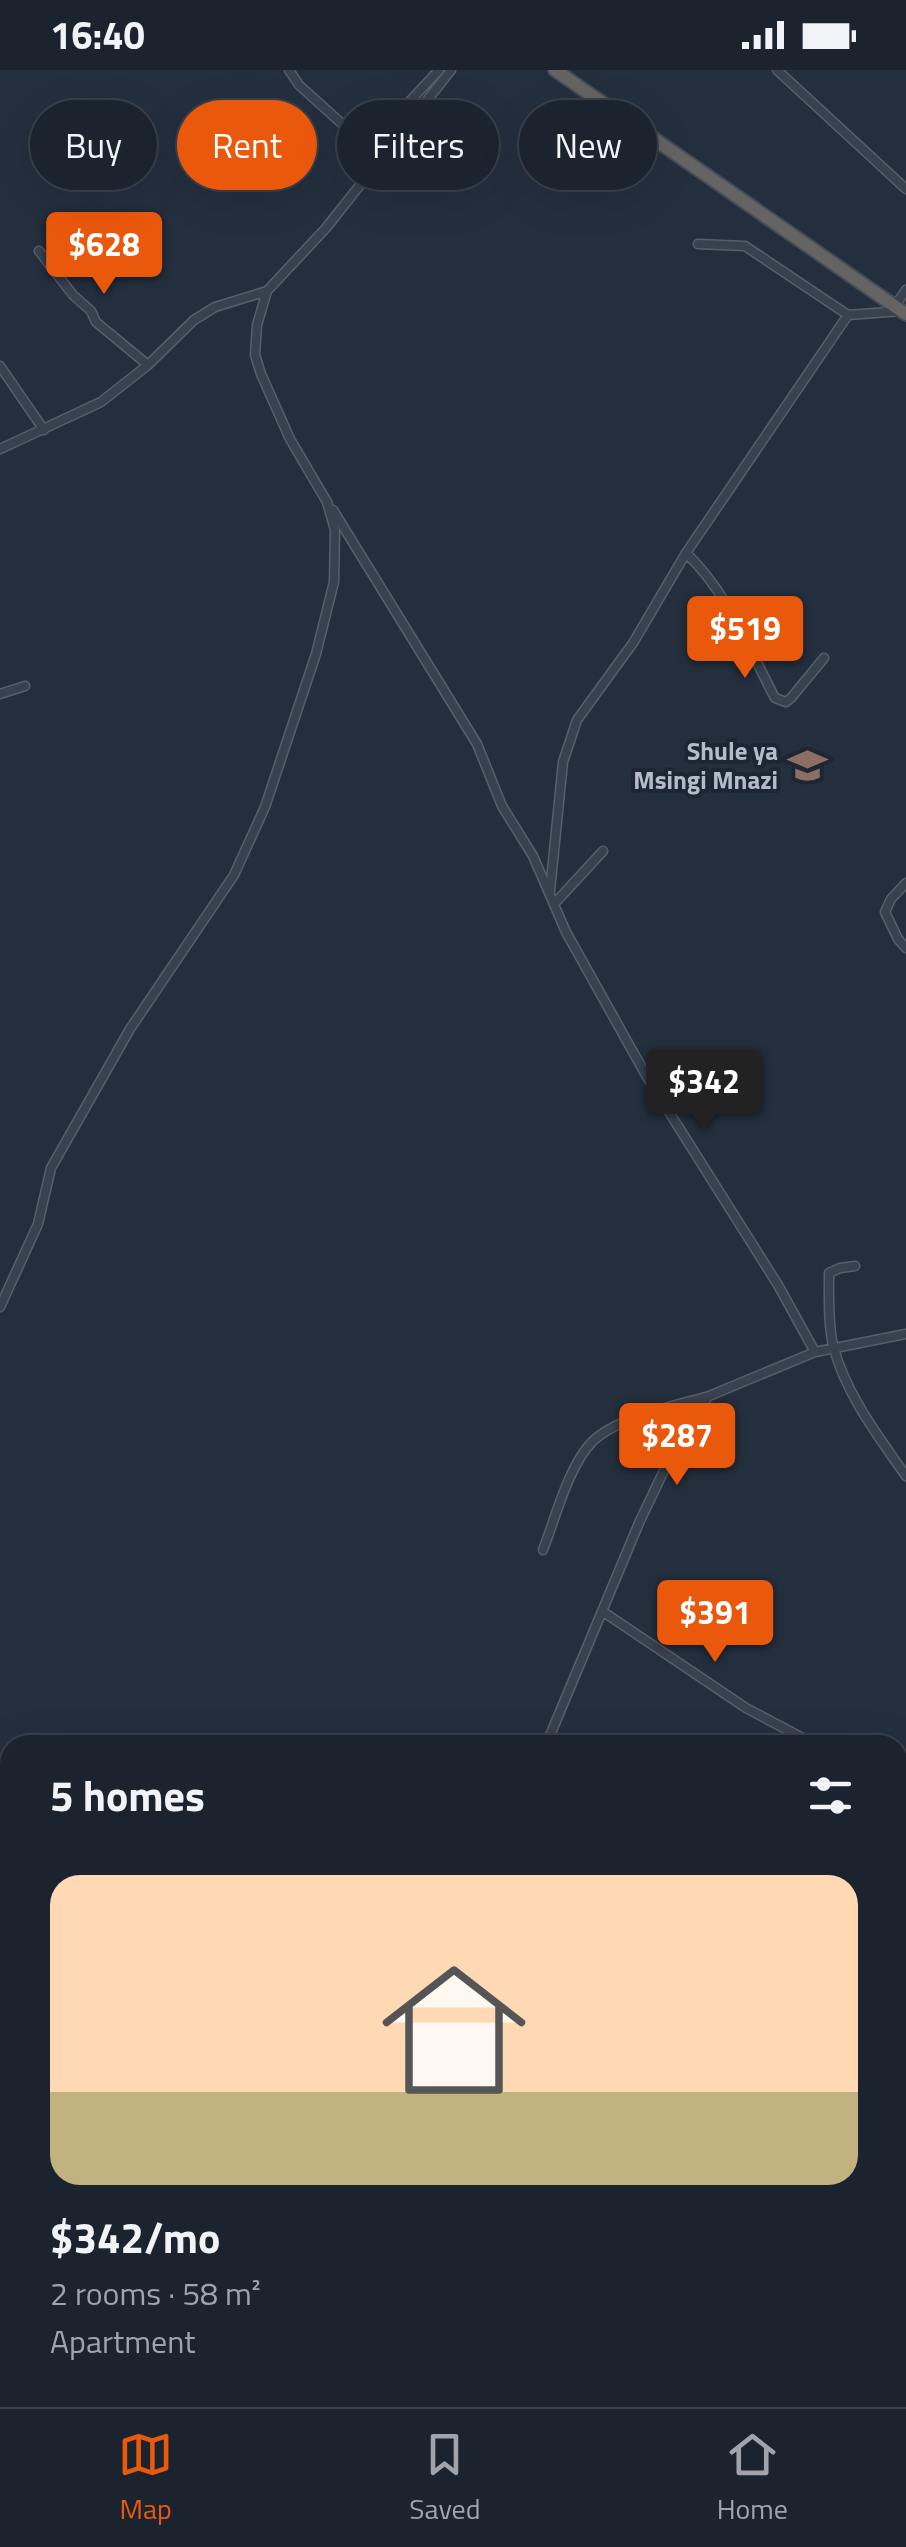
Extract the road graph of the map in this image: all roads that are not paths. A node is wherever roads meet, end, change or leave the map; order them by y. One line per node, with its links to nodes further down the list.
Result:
1 (289, 70): 8 (street)
2 (440, 70): 6 (street)
3 (451, 70): 7 (street)
4 (554, 70): 15 (highway)
5 (777, 70): 9 (street)
6 (412, 100)
7 (428, 100)
8 (337, 120)
9 (906, 189)
10 (357, 190): 14 (street)
11 (698, 244): 16 (street)
12 (38, 251): 17 (street)
13 (906, 290): 15 (street)
14 (267, 292): 17 (street); 21 (street)
15 (901, 310): 16 (street)
16 (848, 315): 22 (street)
17 (148, 364): 19 (street)
18 (0, 366): 19 (street)
19 (44, 430): 20 (street)
20 (0, 449)
21 (328, 502): 28 (street); 32 (street)
22 (686, 553): 23 (street); 28 (street)
23 (824, 658)
24 (25, 686): 25 (street)
25 (0, 694)
26 (603, 852): 29 (street)
27 (906, 884): 30 (street)
28 (550, 891): 29 (street)
29 (555, 902): 35 (street)
30 (906, 948)
31 (855, 1266): 34 (street)
32 (0, 1307)
33 (906, 1334): 34 (street)
34 (834, 1346): 35 (street); 37 (street)
35 (815, 1352): 36 (street)
36 (708, 1396): 38 (street); 39 (street)
37 (906, 1476)
38 (543, 1550)
39 (602, 1611): 40 (street); 41 (street)
40 (550, 1735)
41 (797, 1735)

